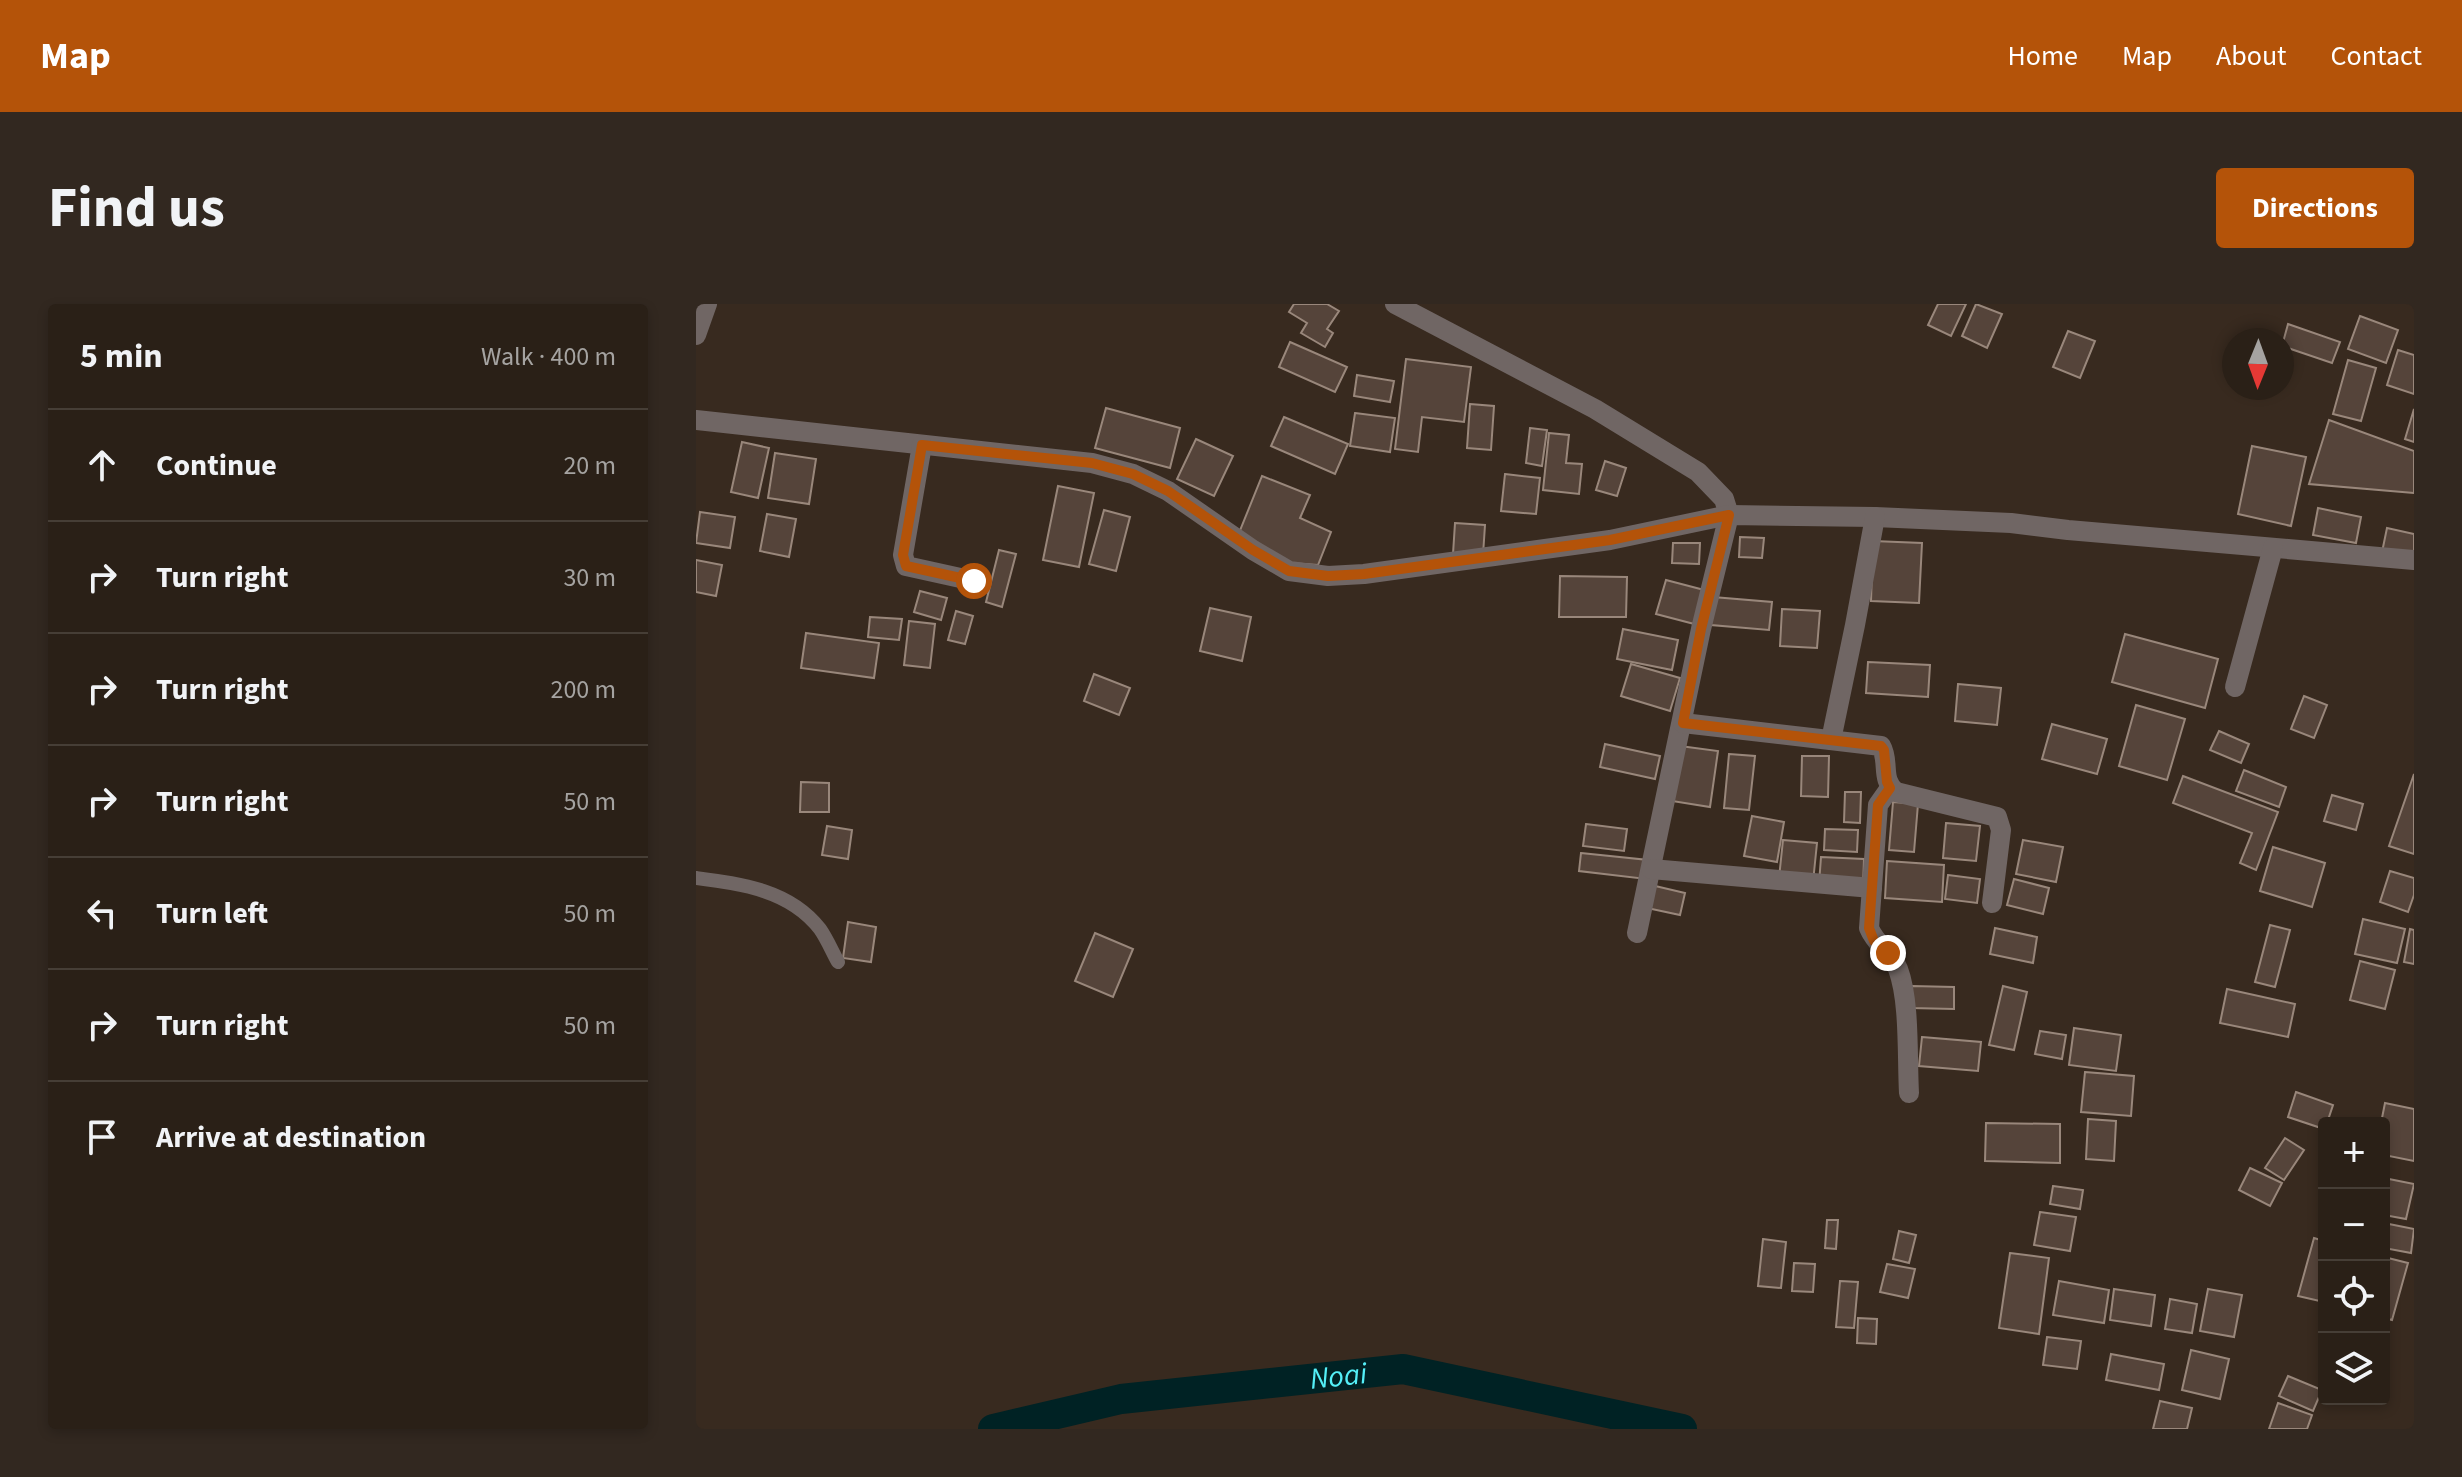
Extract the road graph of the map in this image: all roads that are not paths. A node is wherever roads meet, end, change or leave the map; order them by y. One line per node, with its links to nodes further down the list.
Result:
1 (707, 304): 3 (street)
2 (1395, 304): 6 (street)
3 (696, 335)
4 (696, 420): 5 (street)
5 (922, 445): 6 (street); 10 (street)
6 (1729, 515): 7 (street); 12 (street)
7 (1875, 517): 8 (street); 13 (street)
8 (2273, 548): 9 (street); 11 (street)
9 (2414, 560)
10 (974, 581)
11 (2235, 687)
12 (1683, 723): 13 (street); 15 (street)
13 (1831, 740): 14 (street)
14 (1890, 788): 17 (street); 18 (street)
15 (1651, 869): 17 (street); 19 (street)
16 (696, 878): 20 (lane)
17 (1872, 888): 21 (street)
18 (1992, 903)
19 (1637, 933)
20 (838, 962)
21 (1909, 1093)

